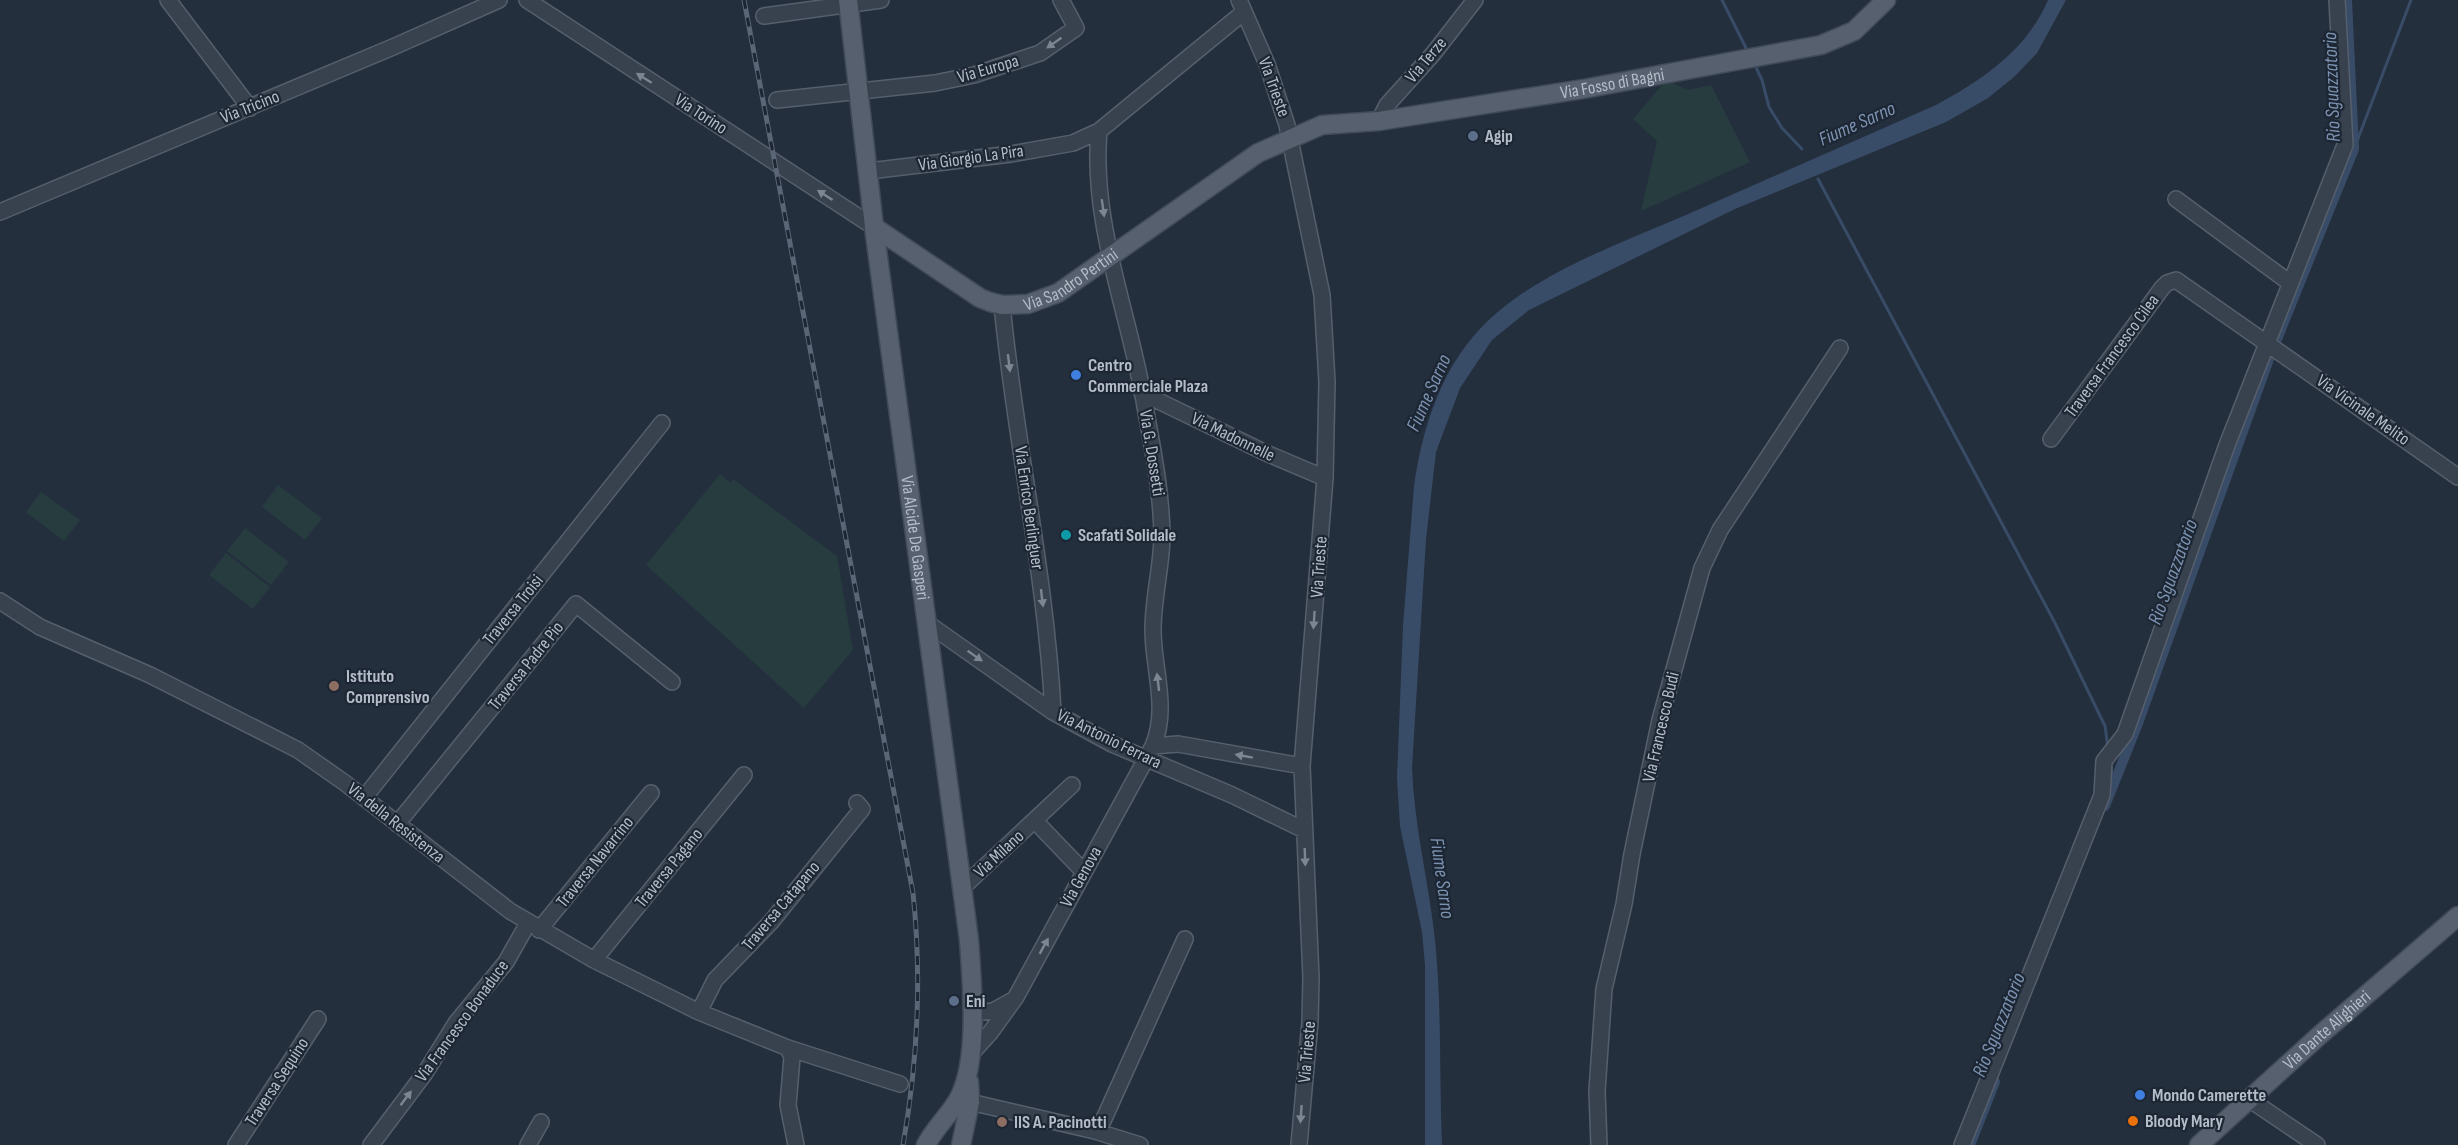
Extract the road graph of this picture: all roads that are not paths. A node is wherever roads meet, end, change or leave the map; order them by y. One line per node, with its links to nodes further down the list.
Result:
1 (168, 0): 14 (street)
2 (499, 0): 14 (street, Via Tricino)
3 (528, 0): 23 (street, Via Torino, one-way to 3)
4 (881, 0): 9 (street)
5 (1061, 0): 12 (street, Via Europa, one-way to 12)
6 (1475, 0): 15 (street, Via Terze)
7 (1886, 0): 15 (main road, Via Fosso di Bagni)
8 (2337, 0): 25 (street)
9 (848, 2): 11 (street); 12 (main road, Via Alcide De Gasperi)
10 (1241, 6): 16 (street, Via Giorgio La Pira); 17 (street, Via Trieste)
11 (764, 16)
12 (860, 91): 13 (street); 20 (main road, Via Alcide De Gasperi)
13 (777, 100)
14 (250, 108): 22 (street, Via Tricino)
15 (1379, 121): 17 (main road, Via Fosso di Bagni)
16 (1099, 131): 18 (street, Via Giorgio La Pira); 19 (street)
17 (1289, 132): 24 (main road, Via Sandro Pertini); 33 (street, Via Trieste)
18 (1073, 143): 19 (street); 20 (street, Via Giorgio La Pira)
19 (1096, 160): 24 (street, Via G. Dossetti, one-way to 24)
20 (869, 171): 23 (main road, Via Alcide De Gasperi)
21 (2176, 199): 25 (street)
22 (0, 212)
23 (874, 227): 26 (main road, Via Sandro Pertini); 35 (main road, Via Alcide De Gasperi)
24 (1109, 257): 26 (main road, Via Sandro Pertini); 29 (street, Via G. Dossetti)
25 (2290, 283): 27 (street)
26 (1002, 305): 37 (street, Via Enrico Berlinguer, one-way to 37)
27 (2266, 344): 31 (street, Traversa Francesco Cilea); 32 (street, Via Vicinale Melito); 77 (street)
28 (1840, 348): 76 (street, Via Francesco Budi)
29 (1142, 393): 33 (street, Via Madonnelle); 38 (street, Via G. Dossetti, one-way to 29)
30 (662, 423): 45 (street, Traversa Troisi)
31 (2051, 439)
32 (2458, 477)
33 (1325, 478): 41 (street, Via Trieste, one-way to 41)
34 (0, 602): 45 (street, Via della Resistenza)
35 (927, 623): 37 (street, Via Antonio Ferrara, one-way to 37); 51 (main road, Via Alcide De Gasperi)
36 (672, 682): 48 (street, Traversa Padre Pio)
37 (1053, 712): 40 (street, Via Antonio Ferrara)
38 (1161, 721): 39 (street); 40 (street, Via G. Dossetti)
39 (1178, 744): 40 (street); 41 (street, one-way to 39)
40 (1149, 752): 49 (street, Via Antonio Ferrara); 50 (street, Via Genova)
41 (1302, 766): 49 (street, Via Trieste)
42 (744, 776): 55 (street, Traversa Pagano)
43 (1072, 785): 47 (street, Via Milano)
44 (651, 793): 53 (street, Traversa Navarrino)
45 (364, 798): 48 (street, Via della Resistenza)
46 (856, 803): 57 (street, Traversa Catapano)
47 (1035, 821): 50 (street, Via Milano); 51 (street, Via Milano)
48 (398, 824): 53 (street, Via della Resistenza)
49 (1304, 830): 75 (street, Via Trieste, one-way to 75)
50 (1084, 872): 56 (street, Via Genova, one-way to 50)
51 (963, 887): 58 (main road, Via Alcide De Gasperi)
52 (2458, 916): 64 (main road, Via Dante Alighieri)
53 (534, 926): 55 (street, Via della Resistenza); 70 (street, Via Francesco Bonaduce, one-way to 53)
54 (1185, 939): 67 (street)
55 (594, 960): 57 (street, Via della Resistenza)
56 (1016, 997): 58 (street); 61 (street, Via Genova)
57 (699, 1012): 60 (street, Via della Resistenza)
58 (972, 1013): 61 (main road, Via Alcide De Gasperi)
59 (318, 1019): 69 (street, Traversa Sequino)
60 (788, 1048): 63 (street, Via della Resistenza); 72 (street)
61 (970, 1055): 62 (main road, Via Alcide De Gasperi)
62 (968, 1074): 65 (main road, Via Alcide De Gasperi); 68 (main road, Via Alcide De Gasperi)
63 (900, 1084)
64 (2249, 1100): 78 (main road, Via Dante Alighieri); 79 (street)
65 (970, 1102): 67 (street); 73 (main road, Via Alcide De Gasperi)
66 (541, 1122): 71 (street)
67 (1098, 1132): 74 (street)
68 (929, 1140): 73 (main road)
69 (236, 1145)
70 (371, 1145)
71 (528, 1145)
72 (796, 1145)
73 (960, 1145)
74 (1140, 1145)
75 (1299, 1145)
76 (1599, 1145)
77 (1962, 1145)
78 (2199, 1145)
79 (2318, 1145)

